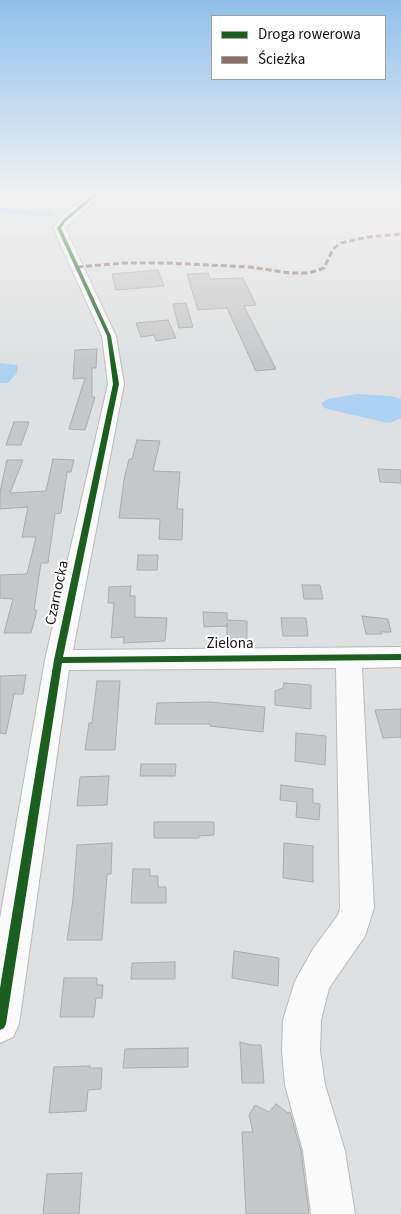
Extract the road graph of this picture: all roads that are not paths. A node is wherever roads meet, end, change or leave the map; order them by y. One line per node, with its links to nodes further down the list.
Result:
1 (70, 252): 4 (street, Czarnocka)
2 (401, 657): 3 (street, Zielona)
3 (348, 658): 4 (street, Zielona); 6 (street)
4 (58, 660): 5 (street, Czarnocka)
5 (0, 1024)
6 (333, 1214)

